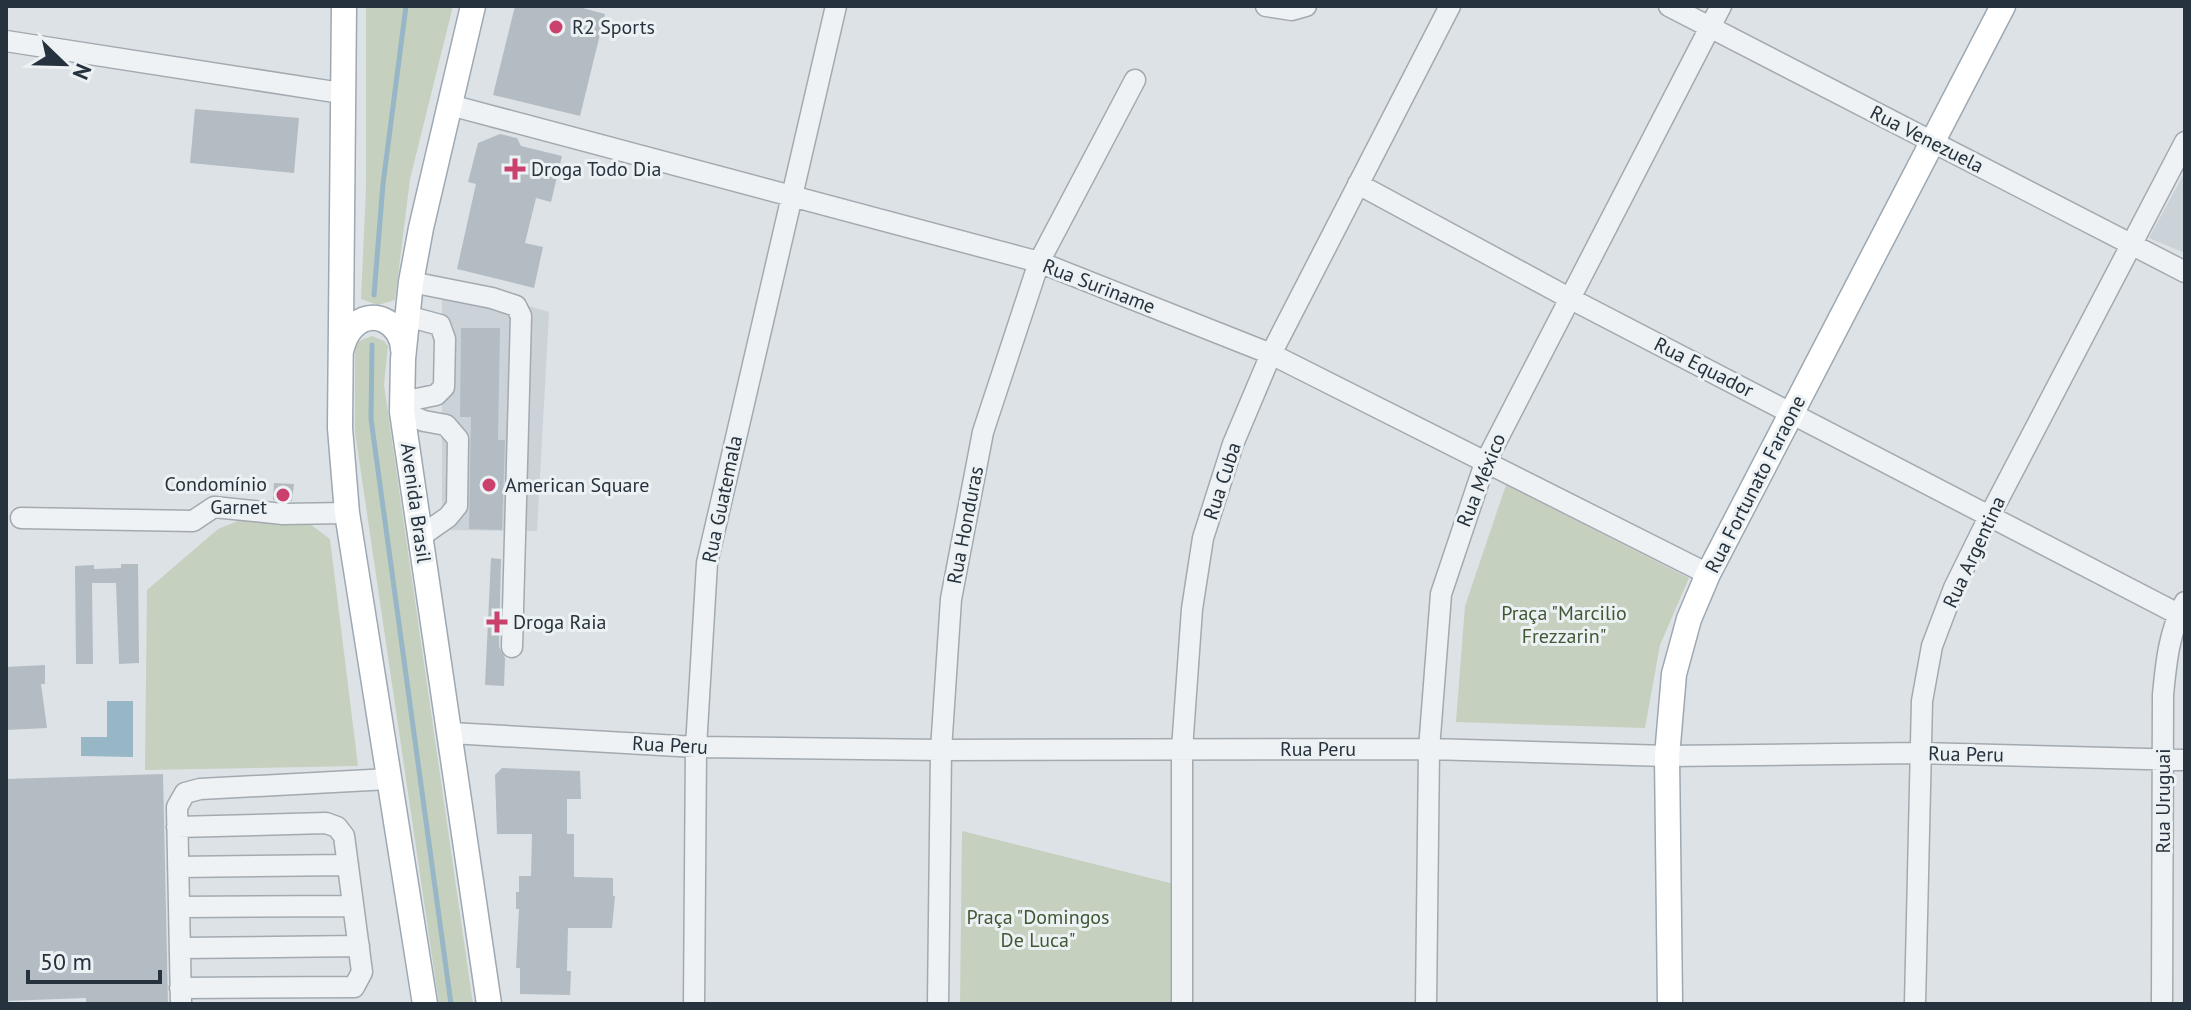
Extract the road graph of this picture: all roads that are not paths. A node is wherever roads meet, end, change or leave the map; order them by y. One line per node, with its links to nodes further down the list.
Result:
1 (344, 6): 13 (main road)
2 (473, 6): 14 (main road, Avenida Brasil)
3 (836, 6): 18 (street, Rua Guatemala)
4 (1266, 6): 5 (street)
5 (1306, 6)
6 (1450, 6): 17 (street, Rua Cuba)
7 (1669, 6): 10 (street, Rua Venezuela)
8 (1721, 6): 10 (street, Rua México)
9 (2003, 6): 15 (main road, Rua Fortunato Faraone)
10 (1710, 28): 15 (street, Rua Venezuela); 23 (street, Rua México)
11 (6, 41): 13 (street)
12 (1135, 80): 20 (street, Rua Honduras)
13 (341, 93): 25 (main road)
14 (450, 105): 18 (street, Rua Suriname); 22 (main road, Avenida Brasil)
15 (1932, 141): 19 (street, Rua Venezuela); 29 (main road, Rua Fortunato Faraone)
16 (2185, 142): 19 (street, Rua Argentina)
17 (1358, 184): 23 (street, Rua Equador); 26 (street, Rua Cuba)
18 (790, 197): 20 (street, Rua Suriname); 39 (street, Rua Guatemala)
19 (2131, 245): 21 (street, Rua Venezuela); 32 (street, Rua Argentina)
20 (1039, 262): 26 (street, Rua Suriname); 42 (street, Rua Honduras)
21 (2185, 272)
22 (411, 282): 24 (main road, Avenida Brasil); 37 (street)
23 (1569, 298): 29 (street, Rua Equador); 30 (street, Rua México)
24 (407, 316): 27 (main road, Avenida Brasil); 28 (street)
25 (340, 354): 27 (main road); 31 (main road)
26 (1271, 354): 30 (street, Rua Suriname); 40 (street, Rua Cuba)
27 (403, 359): 28 (main road, Avenida Brasil)
28 (402, 407): 34 (main road, Avenida Brasil); 34 (street)
29 (1792, 413): 32 (street, Rua Equador); 35 (main road, Rua Fortunato Faraone)
30 (1485, 463): 35 (street, Rua Suriname); 41 (street, Rua México)
31 (347, 513): 33 (street); 47 (main road)
32 (1990, 515): 36 (street, Rua Equador); 43 (street, Rua Argentina)
33 (21, 518)
34 (421, 536): 38 (main road, Avenida Brasil)
35 (1708, 574): 44 (main road, Rua Fortunato Faraone)
36 (2182, 608): 45 (street, Rua Uruguai)
37 (512, 647)
38 (451, 733): 39 (street, Rua Peru); 57 (main road, Avenida Brasil)
39 (696, 747): 42 (street, Rua Peru); 58 (street, Rua Guatemala)
40 (1182, 749): 41 (street, Rua Peru); 42 (street, Rua Peru); 60 (street, Rua Cuba)
41 (1429, 749): 44 (street, Rua Peru); 61 (street, Rua México)
42 (941, 750): 59 (street, Rua Honduras)
43 (1920, 753): 44 (street, Rua Peru); 45 (street, Rua Peru); 63 (street, Rua Argentina)
44 (1667, 756): 62 (main road, Rua Fortunato Faraone)
45 (2163, 759): 46 (street, Rua Peru); 64 (street, Rua Uruguai)
46 (2185, 760)
47 (389, 779): 48 (street); 56 (main road)
48 (177, 827): 49 (street); 50 (street)
49 (348, 865): 50 (street); 51 (street)
50 (178, 867): 52 (street)
51 (353, 906): 52 (street); 53 (street)
52 (179, 907): 54 (street)
53 (359, 946): 54 (street); 55 (street)
54 (180, 948): 55 (street)
55 (180, 996)
56 (425, 1004)
57 (489, 1004)
58 (694, 1004)
59 (938, 1004)
60 (1182, 1004)
61 (1426, 1004)
62 (1670, 1004)
63 (1915, 1004)
64 (2162, 1004)

